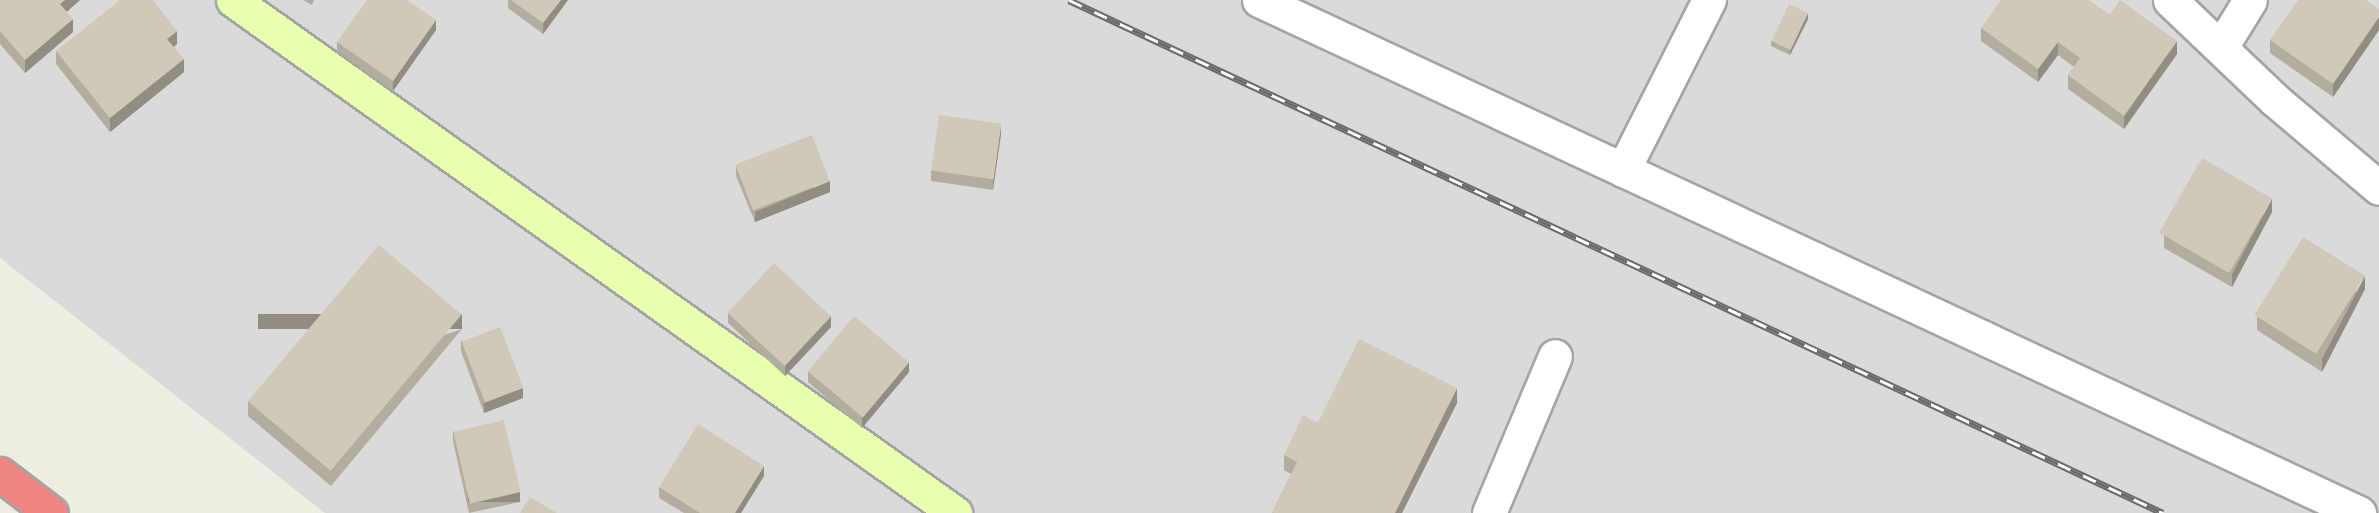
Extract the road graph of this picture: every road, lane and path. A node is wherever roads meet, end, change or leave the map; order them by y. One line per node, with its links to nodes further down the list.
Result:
1 (233, 0): 12 (street)
2 (1258, 0): 7 (street)
3 (1709, 0): 7 (street)
4 (2170, 0): 6 (street)
5 (2250, 0): 6 (street)
6 (2221, 47): 8 (street)
7 (1623, 170): 14 (street)
8 (2379, 188)
9 (1555, 356): 13 (street)
10 (0, 474): 11 (highway)
11 (51, 513)
12 (955, 513)
13 (1489, 513)
14 (2359, 513)

